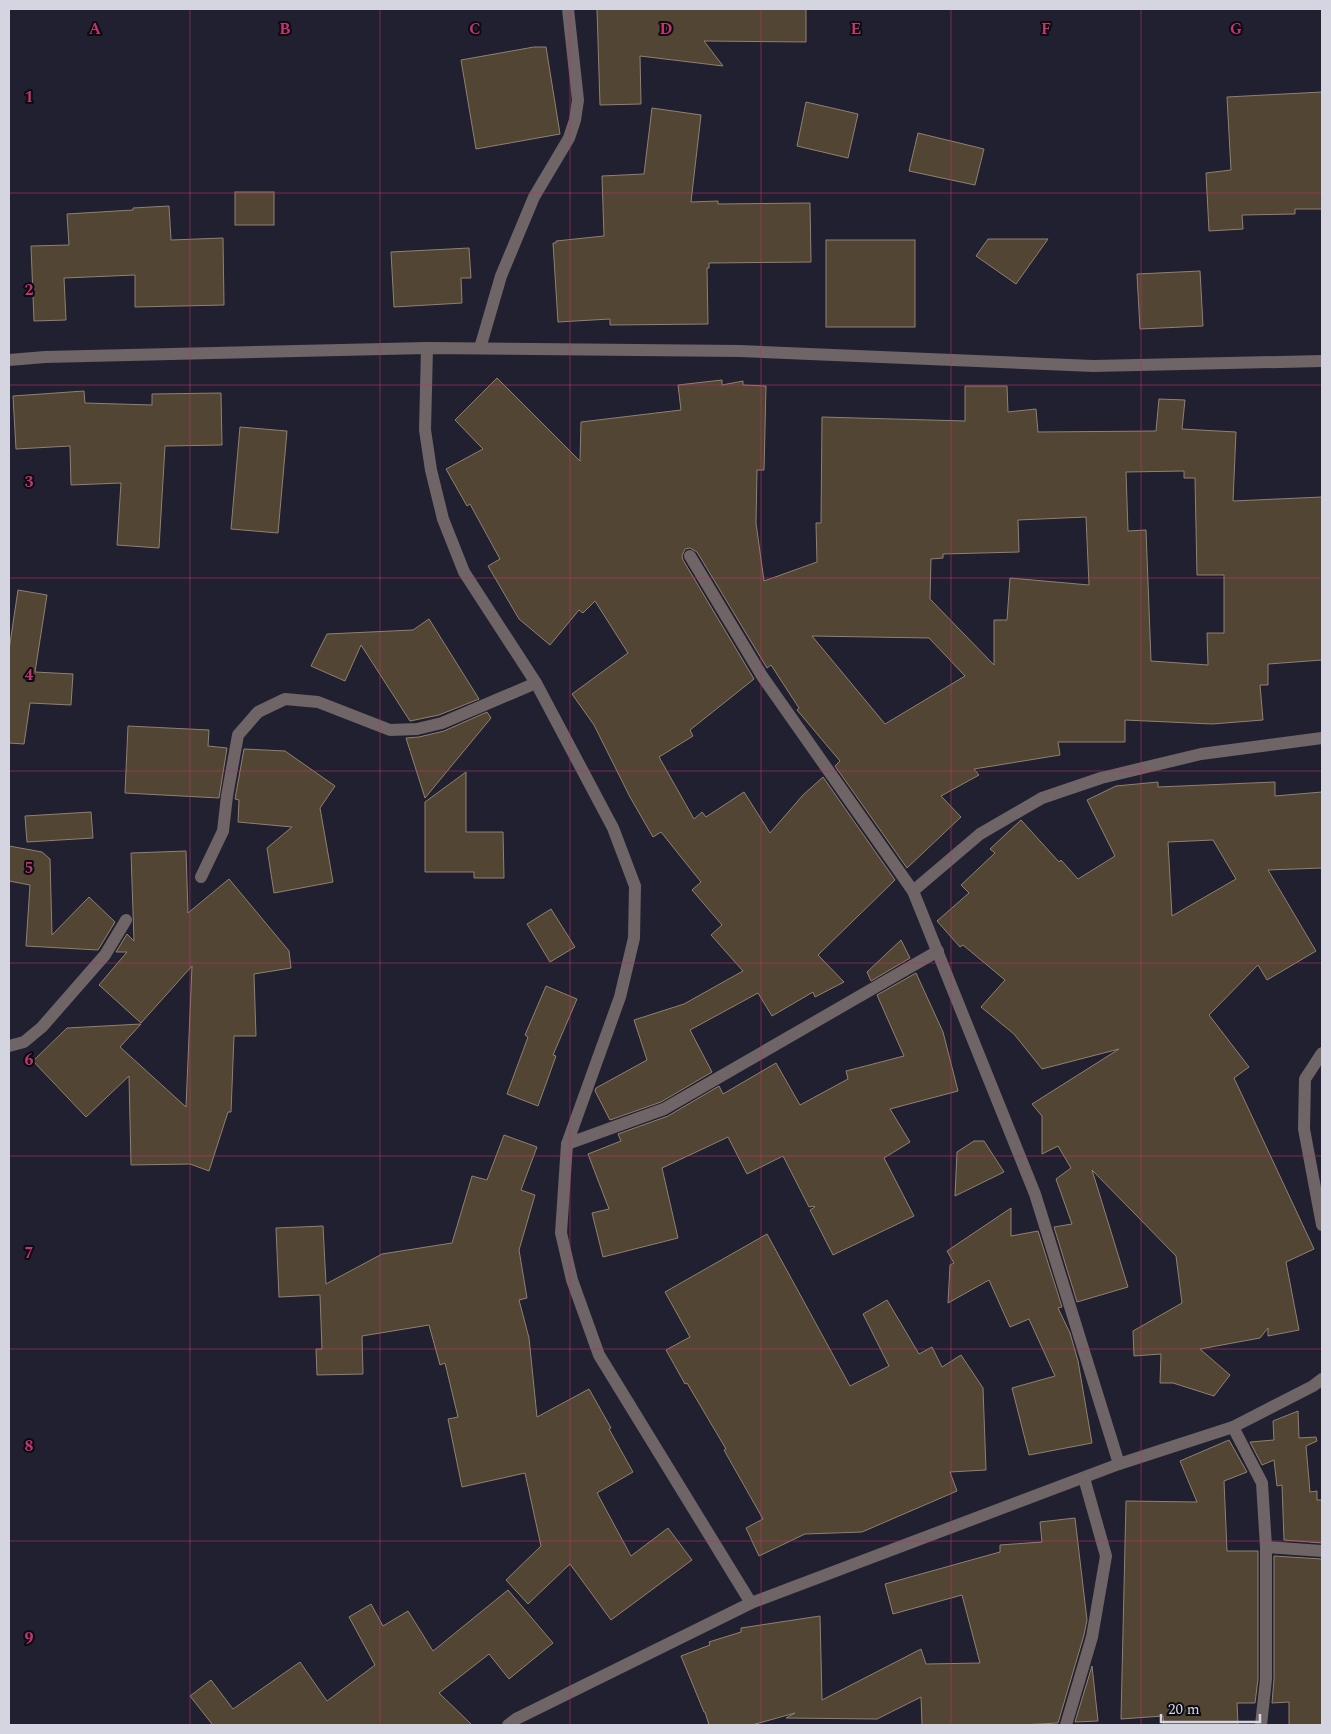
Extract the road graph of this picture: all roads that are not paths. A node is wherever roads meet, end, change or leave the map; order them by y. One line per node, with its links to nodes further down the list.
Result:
1 (568, 9): 3 (street)
2 (427, 348): 3 (street); 4 (street); 7 (street)
3 (480, 348): 5 (street)
4 (9, 360)
5 (1322, 361)
6 (690, 556): 10 (street)
7 (536, 682): 9 (street); 15 (street)
8 (1322, 738): 10 (street)
9 (201, 877)
10 (913, 891): 12 (street)
11 (126, 920): 13 (street)
12 (938, 951): 15 (street); 19 (street)
13 (9, 1046)
14 (1322, 1053): 16 (street)
15 (567, 1144): 23 (street)
16 (1322, 1225)
17 (1322, 1379): 18 (street)
18 (1233, 1427): 19 (street); 21 (street)
19 (1119, 1464): 20 (street)
20 (1084, 1478): 23 (street); 25 (street)
21 (1266, 1547): 22 (street); 26 (street)
22 (1322, 1551)
23 (751, 1603): 24 (street)
24 (508, 1725)
25 (1066, 1725)
26 (1262, 1725)

